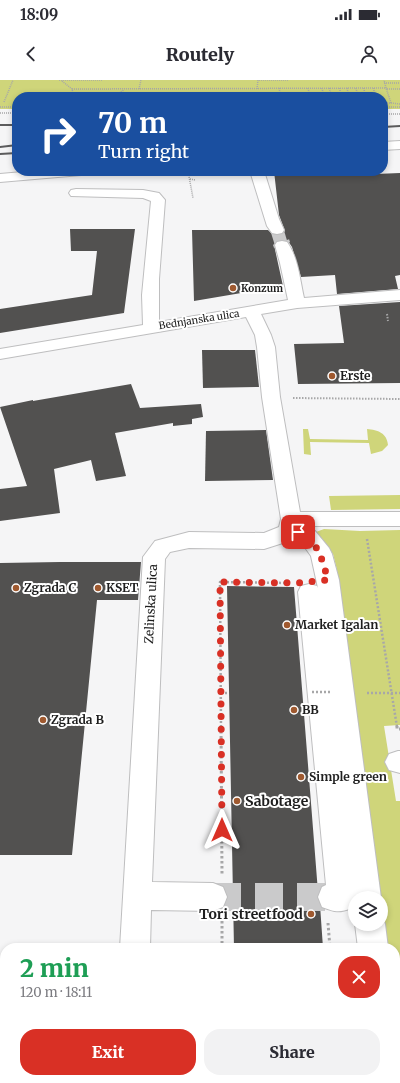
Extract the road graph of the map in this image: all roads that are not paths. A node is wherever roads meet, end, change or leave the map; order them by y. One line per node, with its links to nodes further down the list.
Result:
1 (400, 145): 2 (street)
2 (388, 146)
3 (23, 176): 5 (street)
4 (258, 176): 7 (street)
5 (0, 178)
6 (76, 193): 12 (street)
7 (277, 230)
8 (282, 246): 10 (street)
9 (400, 295): 10 (street, Bednjanska ulica)
10 (297, 303): 11 (street, Bednjanska ulica)
11 (251, 311): 12 (street, Bednjanska ulica); 15 (street)
12 (151, 327): 13 (street, Bednjanska ulica)
13 (0, 354)
14 (400, 519): 15 (street)
15 (290, 525): 16 (street); 18 (street, Zelinska ulica)
16 (319, 586): 17 (street); 20 (street)
17 (366, 891)
18 (137, 896): 19 (street); 22 (street, Zelinska ulica)
19 (219, 897)
20 (332, 898)
21 (371, 931): 23 (street)
22 (135, 943)
23 (373, 943)

